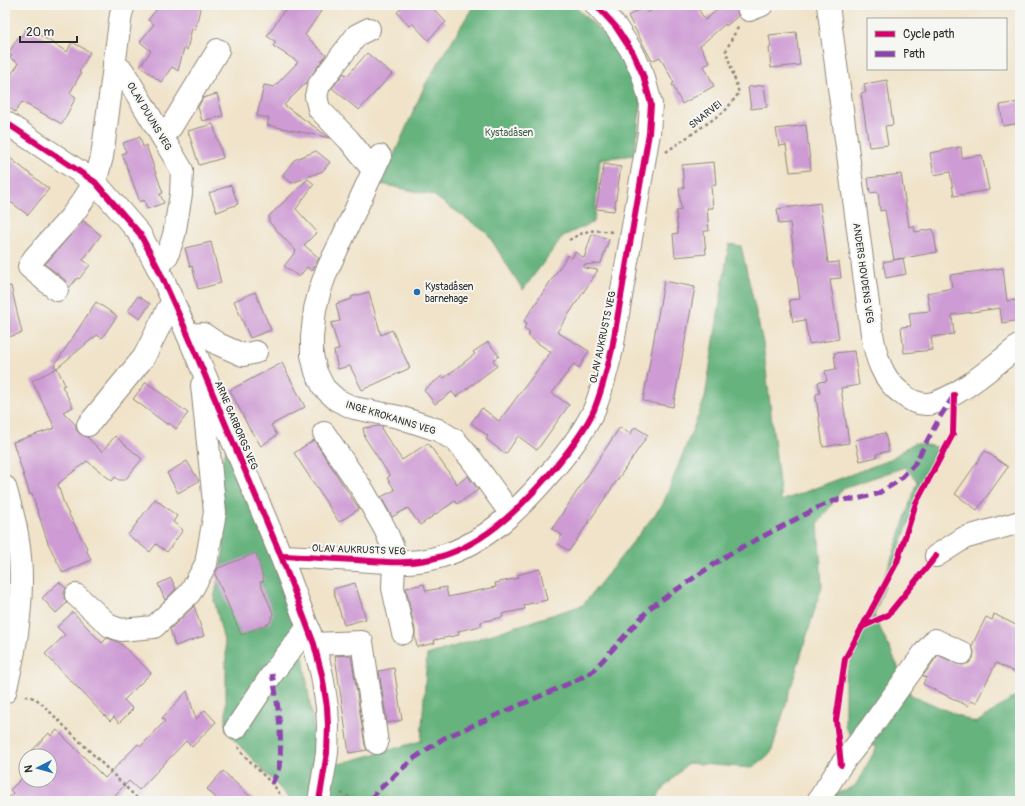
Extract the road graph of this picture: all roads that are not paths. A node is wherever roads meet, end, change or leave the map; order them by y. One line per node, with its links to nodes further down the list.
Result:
1 (124, 5): 6 (street, OLAV DUUNS VEG)
2 (596, 5): 20 (street, OLAV AUKRUSTS VEG)
3 (828, 5): 14 (street, ANDERS HOVDENS VEG)
4 (369, 29): 20 (street, INGE KROKANNS VEG)
5 (218, 50): 8 (street)
6 (114, 64): 8 (street, OLAV DUUNS VEG); 9 (street, OLAV DUUNS VEG)
7 (5, 122): 9 (street, ARNE GARBORGS VEG)
8 (162, 136): 10 (street, OLAV DUUNS VEG)
9 (95, 182): 10 (street, ARNE GARBORGS VEG); 11 (street)
10 (158, 268): 12 (street, ARNE GARBORGS VEG)
11 (57, 290)
12 (174, 304): 13 (street, ARNE GARBORGS VEG); 17 (street)
13 (188, 335): 15 (street); 16 (street, ARNE GARBORGS VEG)
14 (1020, 345)
15 (256, 352)
16 (200, 364): 22 (street, ARNE GARBORGS VEG); 25 (street, ARNE GARBORGS VEG)
17 (88, 425)
18 (324, 433): 24 (street, OLAV AUKRUSTS VEG)
19 (5, 487): 29 (street)
20 (511, 514): 24 (street, OLAV AUKRUSTS VEG)
21 (1020, 522): 23 (street)
22 (281, 556): 24 (street, OLAV AUKRUSTS VEG); 27 (street, ARNE GARBORGS VEG)
23 (936, 556)
24 (394, 562): 26 (street)
25 (76, 595)
26 (403, 633)
27 (311, 635): 30 (street); 31 (street); 32 (street, ARNE GARBORGS VEG)
28 (962, 653): 33 (street)
29 (5, 692)
30 (236, 728)
31 (377, 743)
32 (319, 801)
33 (818, 801)

